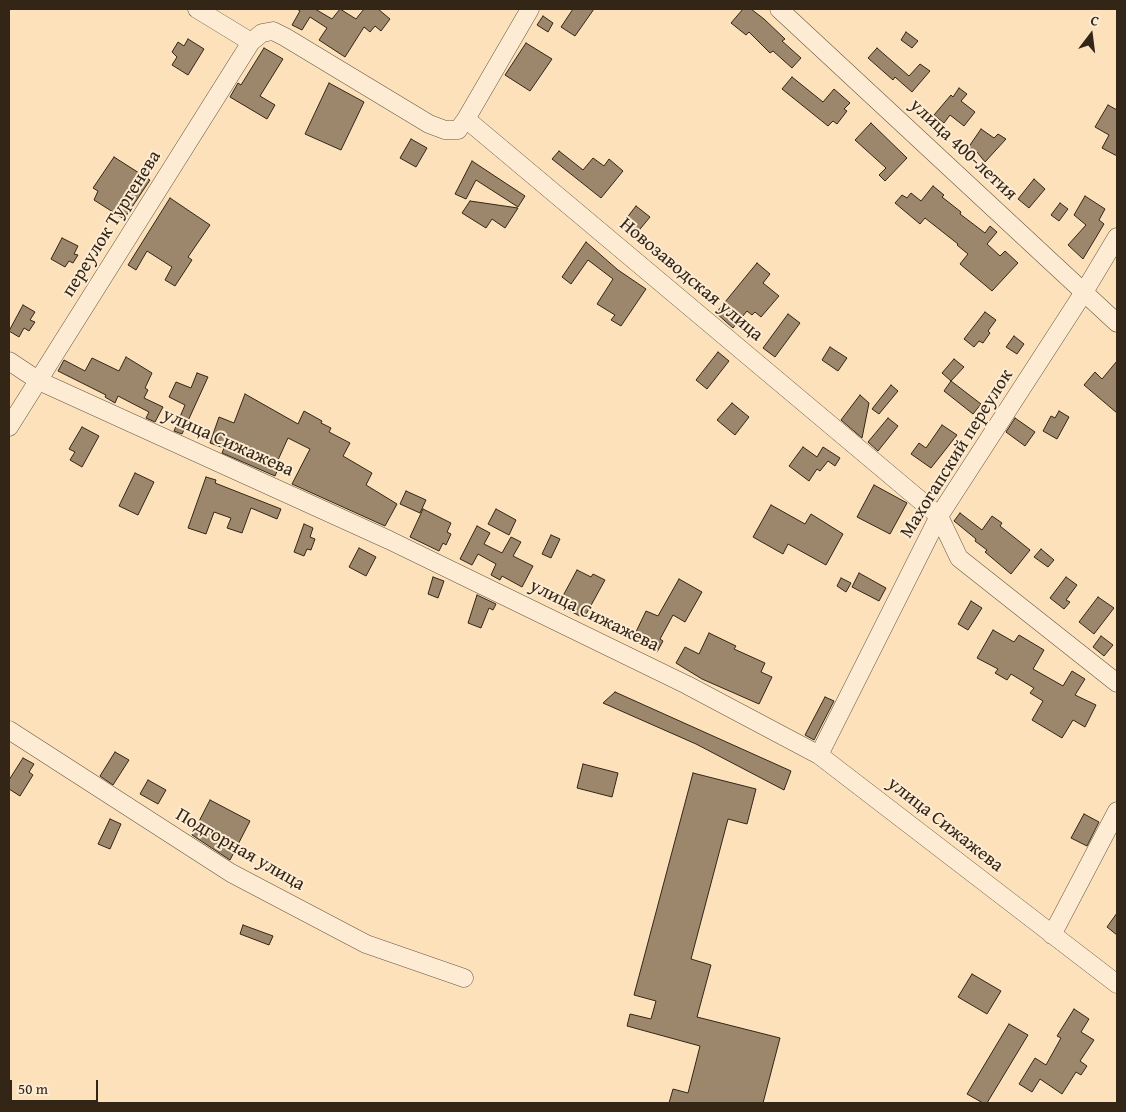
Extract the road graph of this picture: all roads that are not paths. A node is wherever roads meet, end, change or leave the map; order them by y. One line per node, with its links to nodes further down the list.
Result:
1 (197, 9): 4 (street)
2 (530, 9): 5 (street)
3 (779, 9): 7 (street, улица 400-летия)
4 (251, 42): 5 (street); 10 (street, переулок Тургенева)
5 (466, 119): 12 (street, Новозаводская улица)
6 (1117, 237): 7 (street, Махогапский переулок)
7 (1084, 292): 8 (street, улица 400-летия); 12 (street, Махогапский переулок)
8 (1117, 323)
9 (9, 361): 10 (street, улица Сижажева)
10 (39, 381): 11 (street, переулок Тургенева); 15 (street, улица Сижажева)
11 (9, 428)
12 (939, 516): 13 (street, Новозаводская улица); 15 (street, Махогапский переулок)
13 (1117, 683)
14 (9, 730): 18 (street, Подгорная улица)
15 (819, 755): 17 (street, улица Сижажева)
16 (1117, 811): 17 (street)
17 (1052, 935): 19 (street, улица Сижажева)
18 (464, 978)
19 (1117, 984)

